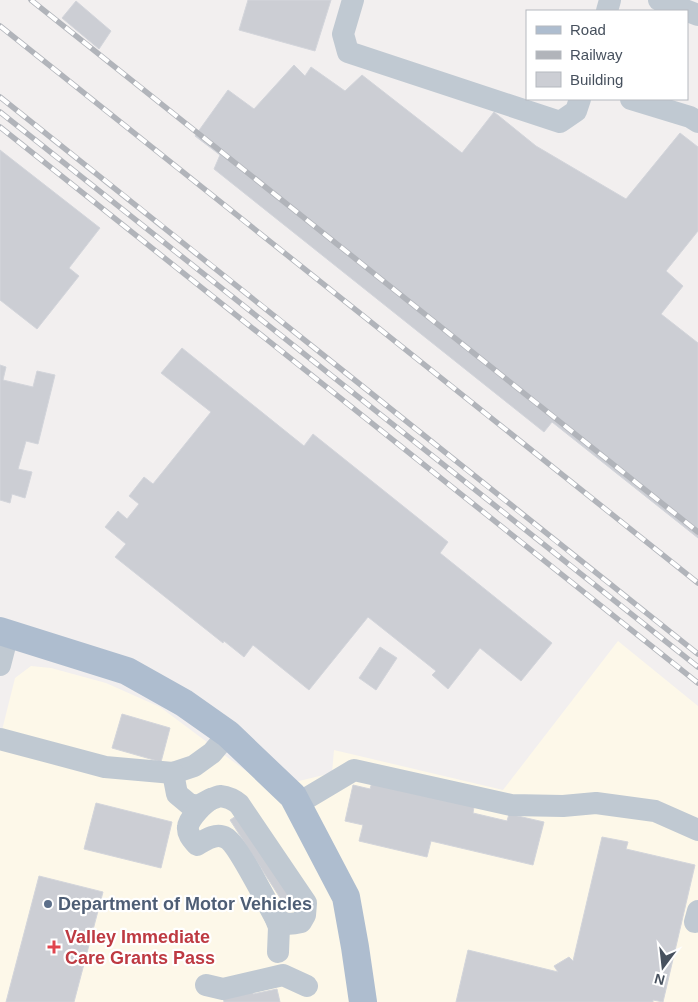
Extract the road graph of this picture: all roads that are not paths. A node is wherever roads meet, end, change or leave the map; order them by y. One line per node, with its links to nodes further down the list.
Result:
1 (353, 0): 4 (street)
2 (659, 0): 3 (street)
3 (685, 10)
4 (580, 100)
5 (635, 100): 6 (street)
6 (698, 122)
7 (4, 632): 8 (street); 9 (main road)
8 (0, 665)
9 (228, 734): 11 (street); 13 (main road)
10 (0, 739): 11 (street)
11 (173, 773): 12 (street)
12 (211, 799): 15 (street); 15 (street)
13 (297, 804): 14 (street); 19 (main road)
14 (698, 830)
15 (275, 917): 16 (street)
16 (278, 952)
17 (206, 985): 18 (street)
18 (307, 986)
19 (363, 1002)

